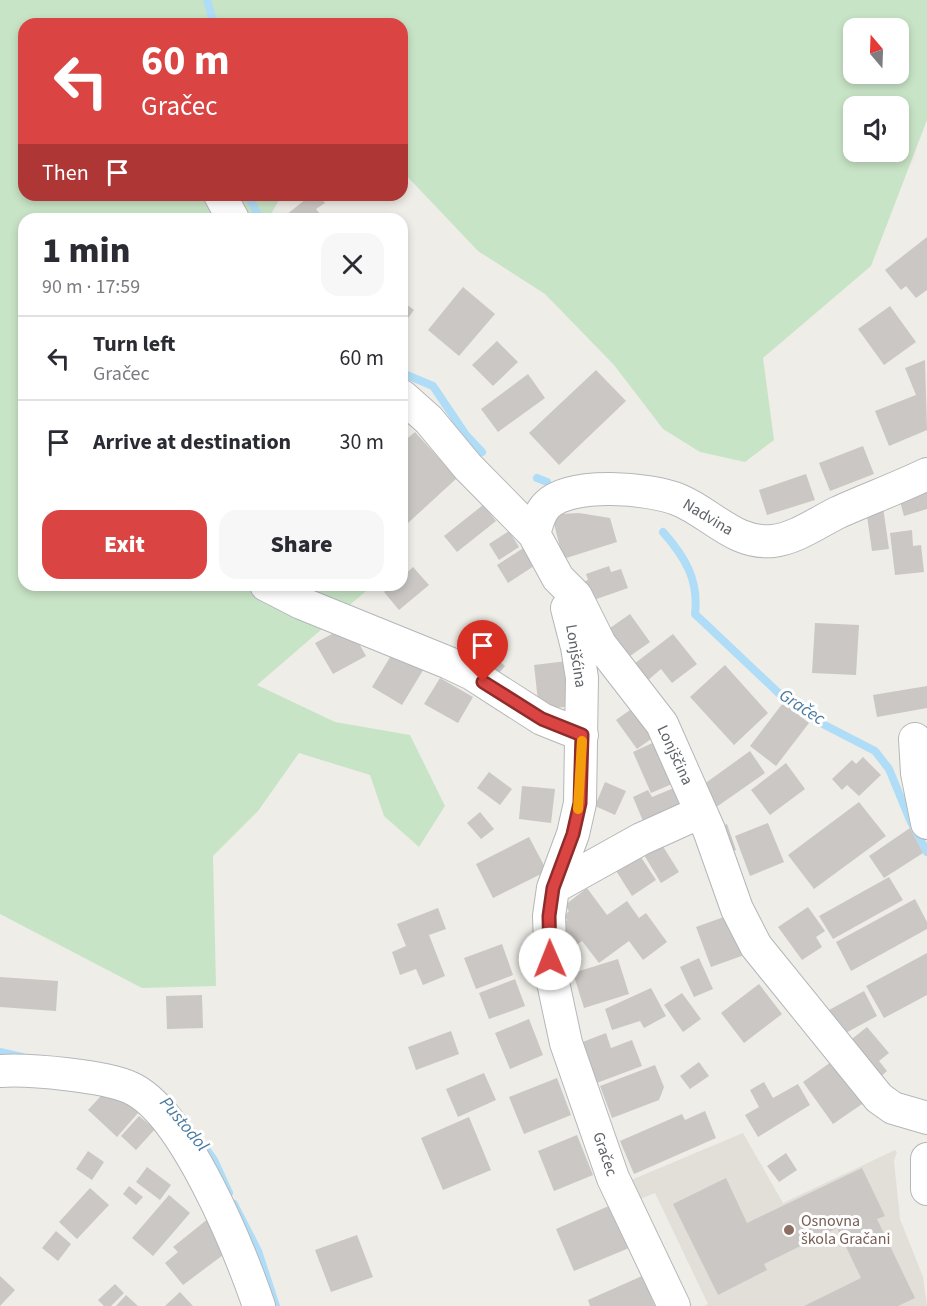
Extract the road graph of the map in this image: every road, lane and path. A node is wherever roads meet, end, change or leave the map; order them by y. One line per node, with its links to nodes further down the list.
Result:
1 (408, 401): 3 (street, Lonjščina)
2 (927, 474): 3 (street, Nadvina)
3 (534, 534): 4 (street, Lonjščina)
4 (558, 578): 6 (street, Lonjšćina); 8 (street, Lonjščina)
5 (278, 591): 6 (street)
6 (582, 735): 10 (street, Gračec)
7 (915, 739): 9 (street)
8 (701, 812): 10 (street); 12 (street, Lonjščina)
9 (927, 823)
10 (553, 888): 16 (street, Gračec)
11 (0, 1071): 15 (street)
12 (927, 1118)
13 (927, 1159): 14 (street)
14 (927, 1189)
15 (259, 1306)
16 (674, 1306)

